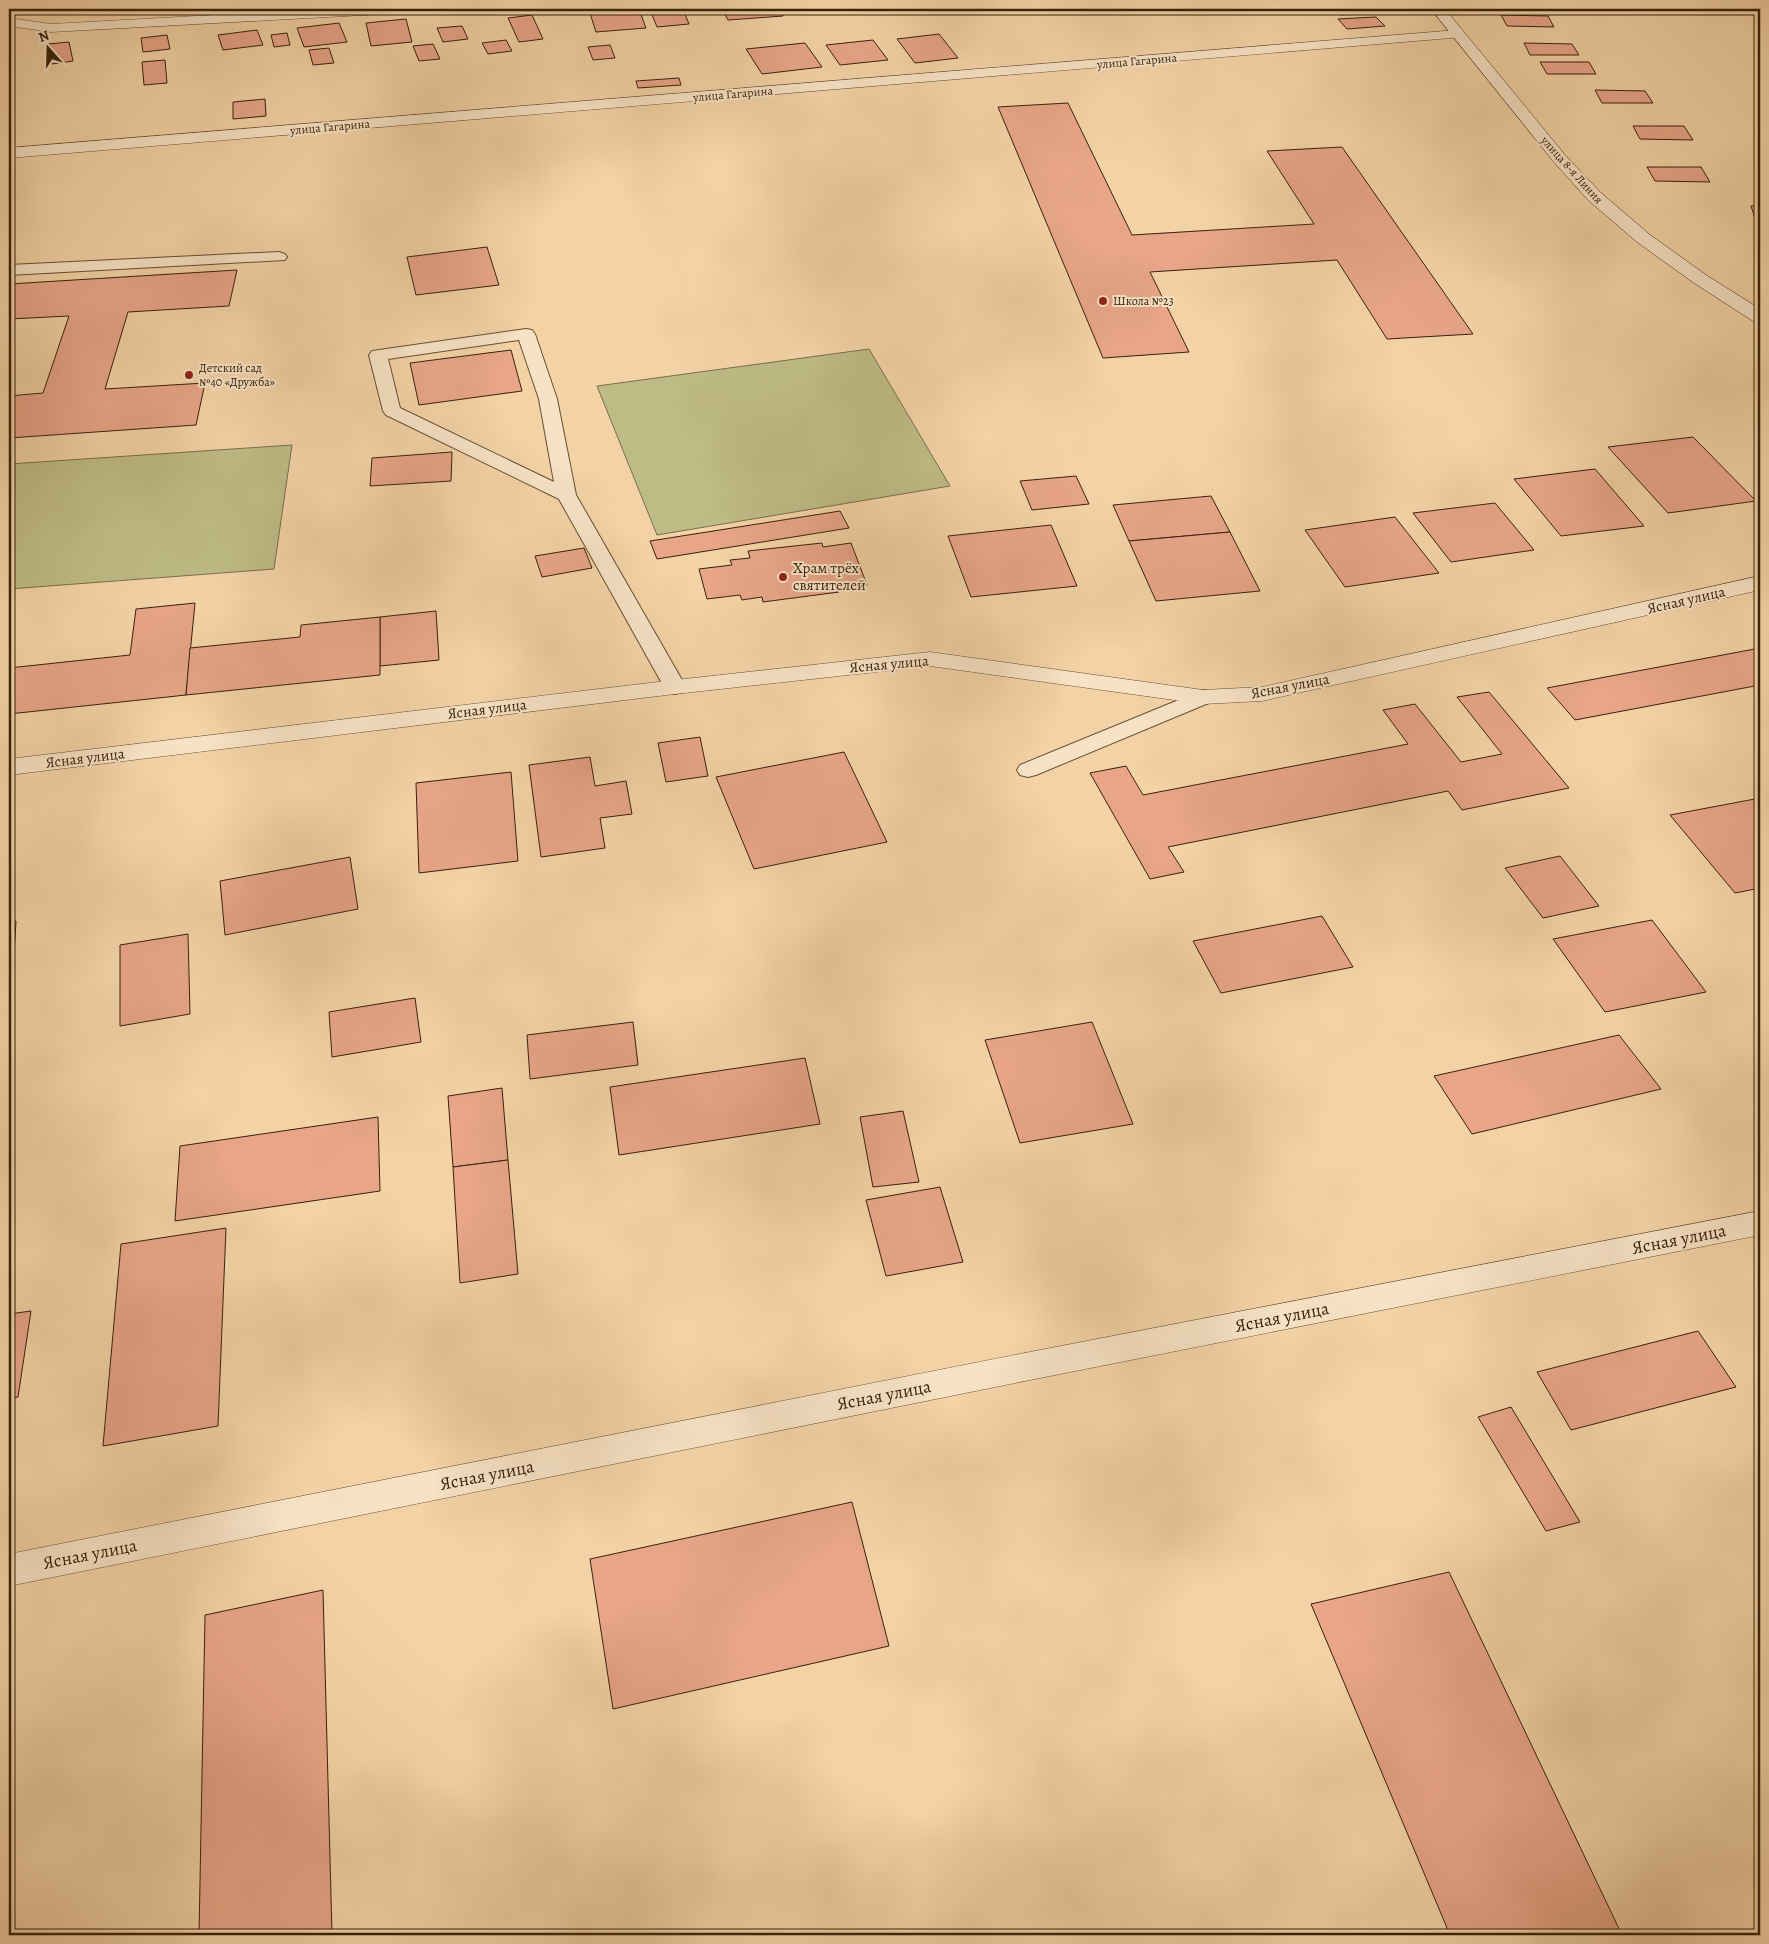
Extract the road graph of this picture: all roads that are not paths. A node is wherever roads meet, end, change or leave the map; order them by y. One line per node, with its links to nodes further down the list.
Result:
1 (401, 9): 3 (street)
2 (1438, 9): 4 (street, улица 8-я Линия)
3 (9, 22)
4 (1458, 34): 5 (street, улица Гагарина); 8 (street, улица 8-я Линия)
5 (9, 154)
6 (279, 257): 7 (lane)
7 (9, 270)
8 (1760, 317)
9 (566, 496): 9 (lane); 11 (lane)
10 (1760, 583): 12 (street, Ясная улица)
11 (675, 687): 12 (street, Ясная улица); 13 (street, Ясная улица)
12 (1204, 697): 14 (lane)
13 (9, 767)
14 (1028, 770)
15 (1760, 1223): 16 (street, Ясная улица)
16 (9, 1570)

